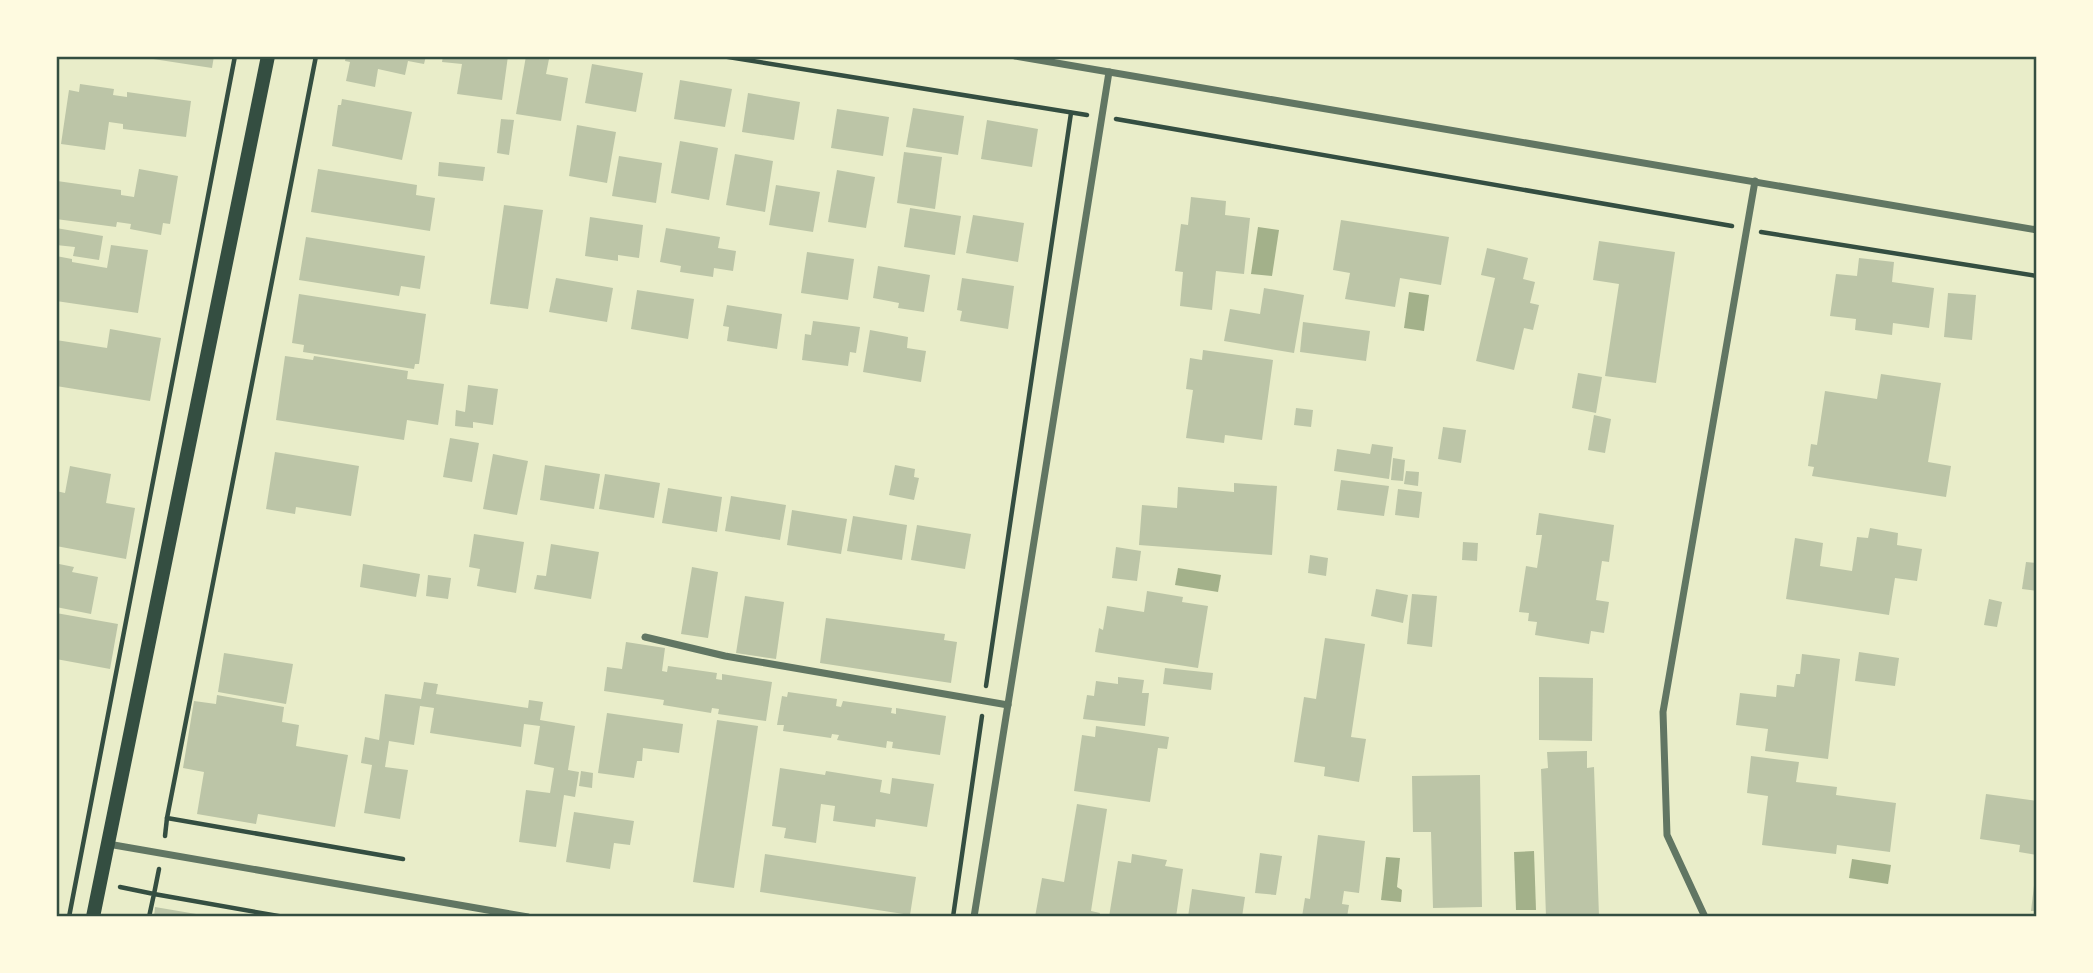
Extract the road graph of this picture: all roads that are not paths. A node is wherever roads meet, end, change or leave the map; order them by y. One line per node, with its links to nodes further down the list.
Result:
1 (268, 56): 8 (main road)
2 (1015, 56): 3 (street)
3 (1109, 72): 4 (street); 7 (street)
4 (1755, 181): 5 (street); 12 (street)
5 (2037, 230)
6 (645, 637): 7 (street)
7 (1008, 705): 11 (street)
8 (107, 844): 9 (main road); 10 (street)
9 (93, 917)
10 (528, 917)
11 (974, 917)
12 (1705, 917)

